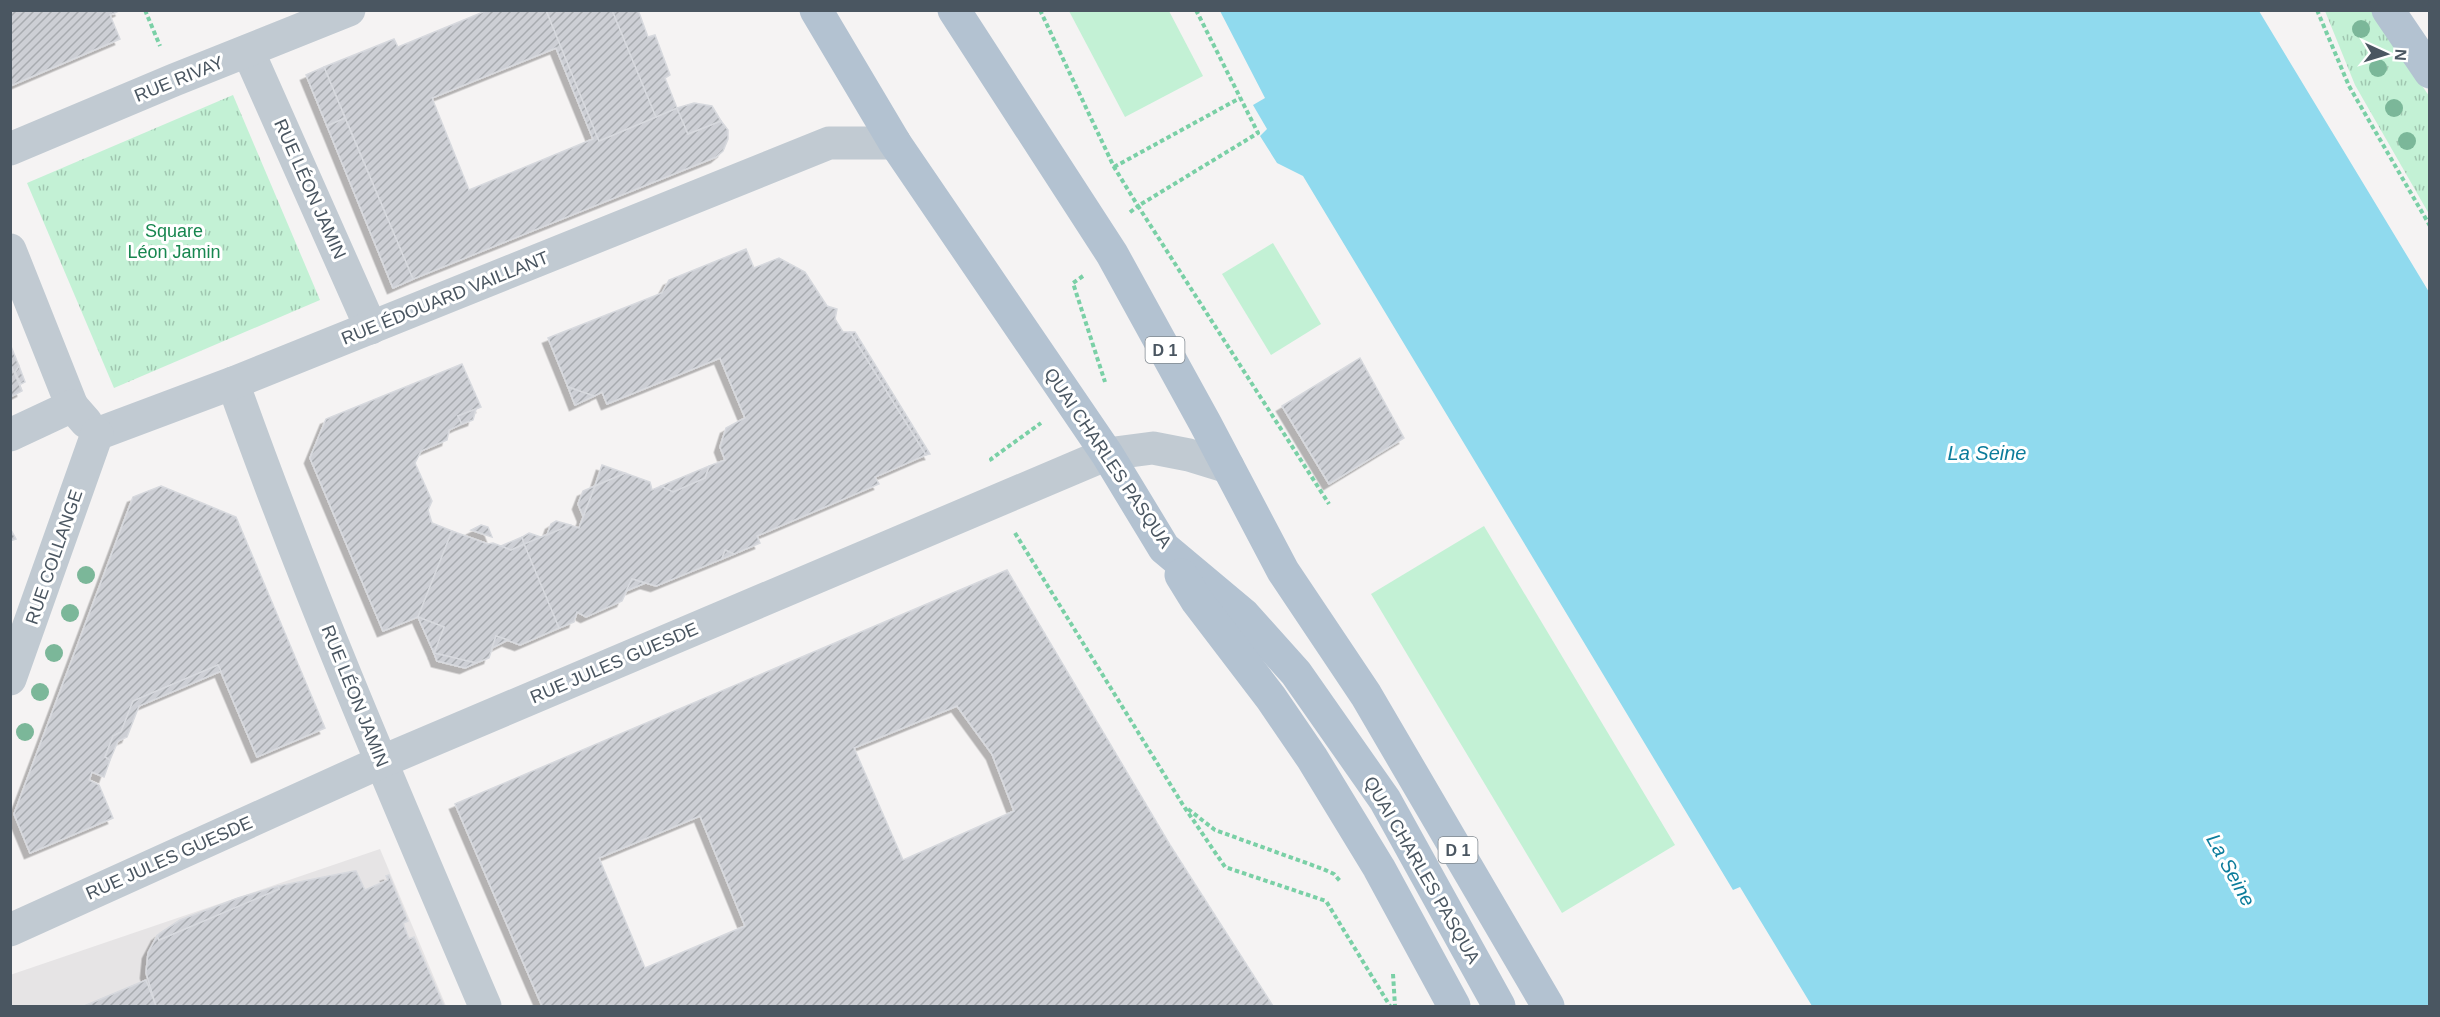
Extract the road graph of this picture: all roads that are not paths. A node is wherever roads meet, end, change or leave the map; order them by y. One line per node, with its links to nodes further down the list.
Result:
1 (349, 10): 5 (street, RUE RIVAY)
2 (816, 10): 7 (main road, QUAI CHARLES PASQUA / D 1)
3 (954, 10): 16 (main road, D 1)
4 (2388, 10): 6 (main road)
5 (248, 51): 8 (street, RUE RIVAY); 10 (street, RUE LÉON JAMIN)
6 (2430, 72)
7 (895, 143): 10 (street, RUE ÉDOUARD VAILLANT); 15 (main road, QUAI CHARLES PASQUA / D 1)
8 (10, 149)
9 (10, 250): 12 (street)
10 (371, 327): 11 (street, RUE ÉDOUARD VAILLANT)
11 (233, 383): 13 (street, RUE ÉDOUARD VAILLANT); 19 (street, RUE LÉON JAMIN)
12 (72, 406): 13 (street); 14 (street)
13 (97, 434): 18 (street, RUE COLLANGE)
14 (10, 435)
15 (1107, 454): 16 (street, RUE JULES GUESDE); 17 (main road, QUAI CHARLES PASQUA / D 1); 19 (street, RUE JULES GUESDE)
16 (1228, 467): 24 (main road, D 1)
17 (1164, 548): 22 (main road, D 1); 23 (main road, QUAI CHARLES PASQUA / D 1)
18 (10, 679)
19 (381, 762): 20 (street, RUE JULES GUESDE); 21 (street, RUE LÉON JAMIN)
20 (10, 930)
21 (485, 1006)
22 (1454, 1006)
23 (1499, 1006)
24 (1548, 1006)

